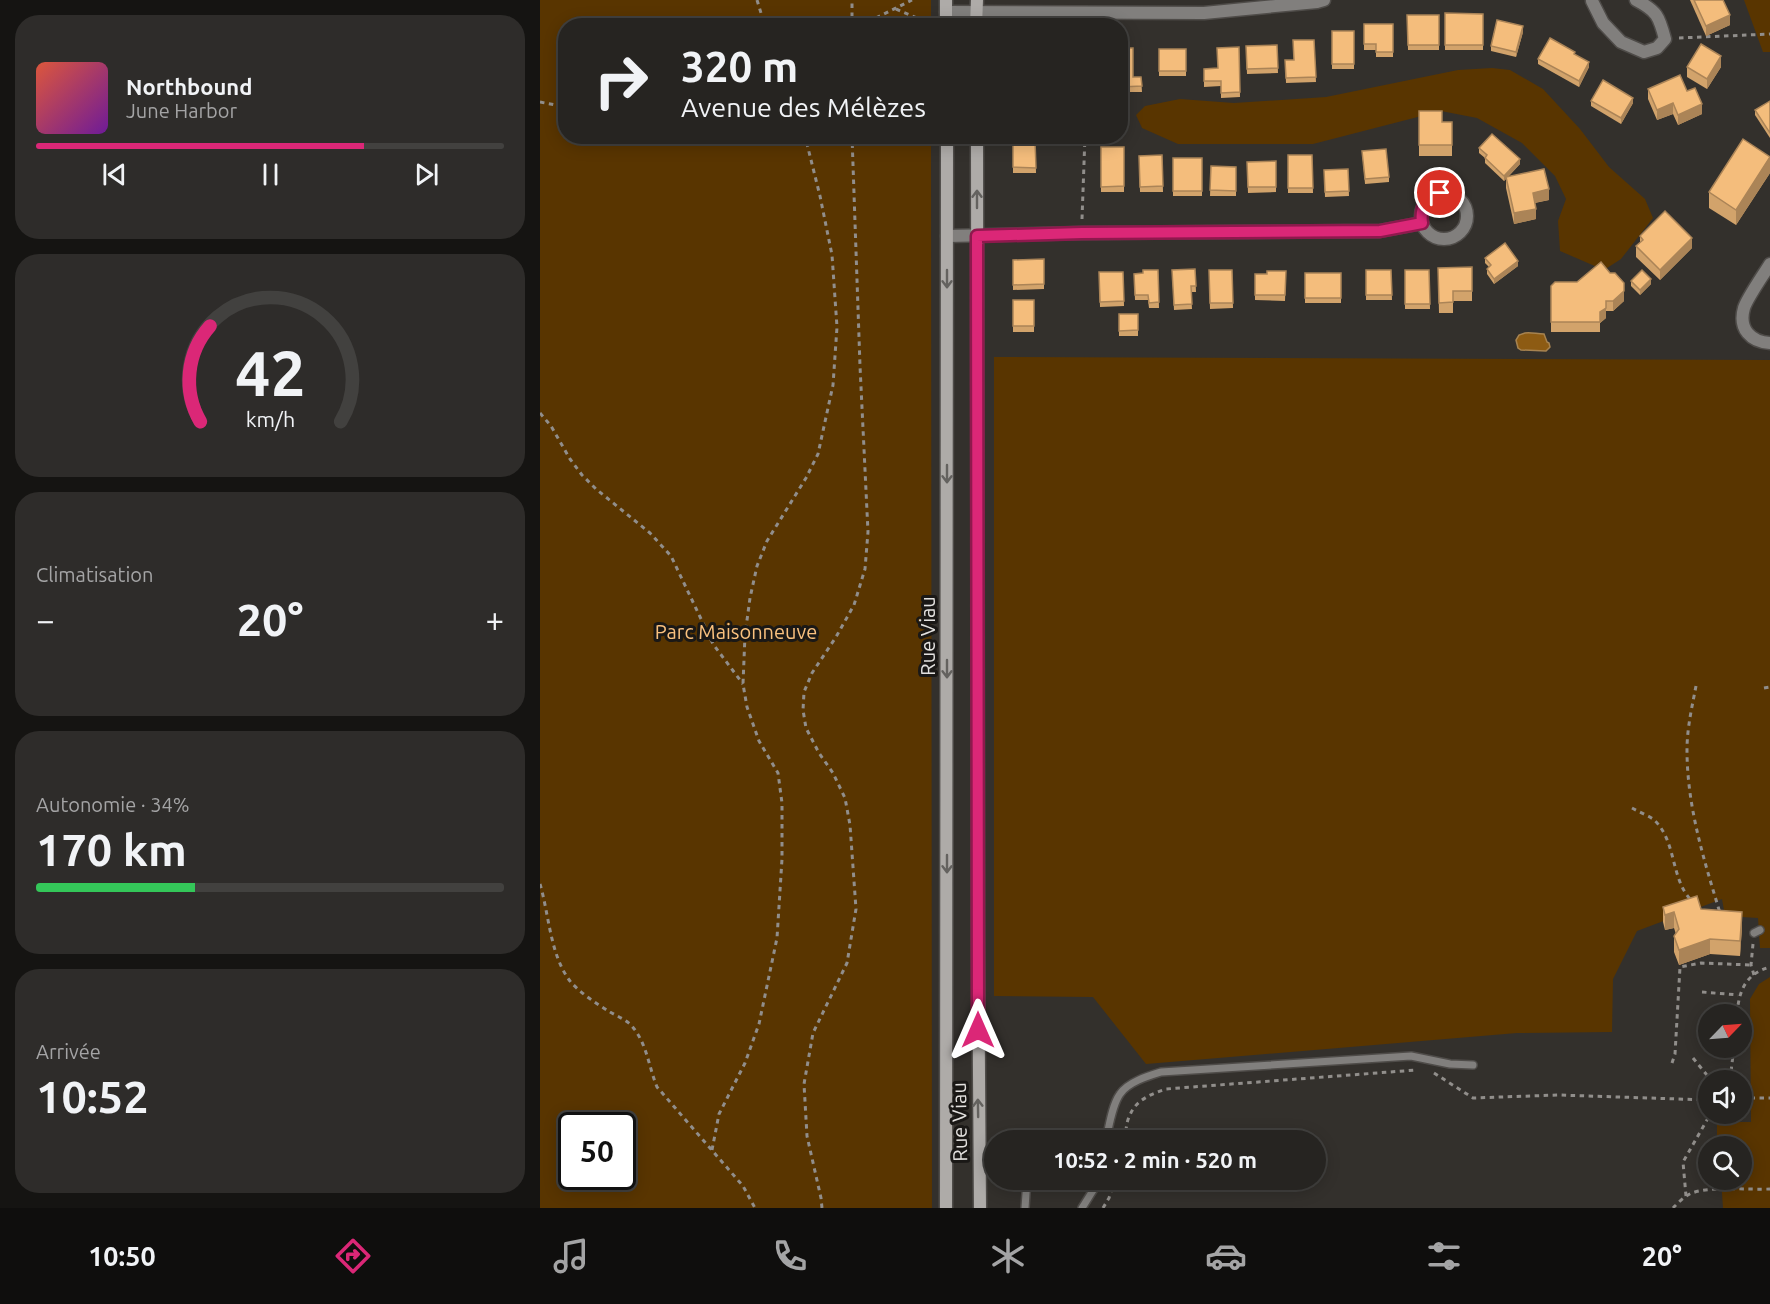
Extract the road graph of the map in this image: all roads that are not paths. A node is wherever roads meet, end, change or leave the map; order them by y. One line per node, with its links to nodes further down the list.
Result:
1 (1324, 0): 5 (street)
2 (1591, 0): 3 (street)
3 (1636, 0)
4 (946, 6): 5 (street)
5 (977, 6)
6 (947, 144): 9 (main road, Rue Viau)
7 (977, 144): 10 (main road, Rue Viau, one-way to 7)
8 (1422, 223): 10 (street)
9 (947, 236): 10 (street); 17 (main road, Rue Viau, one-way to 17)
10 (977, 236): 18 (main road, Rue Viau, one-way to 10)
11 (1770, 264): 12 (street)
12 (1770, 343)
13 (1473, 1065): 14 (lane)
14 (1108, 1130)
15 (1026, 1190): 19 (lane)
16 (1091, 1190): 20 (lane)
17 (946, 1208)
18 (980, 1208)
19 (1024, 1208)
20 (1082, 1208)

